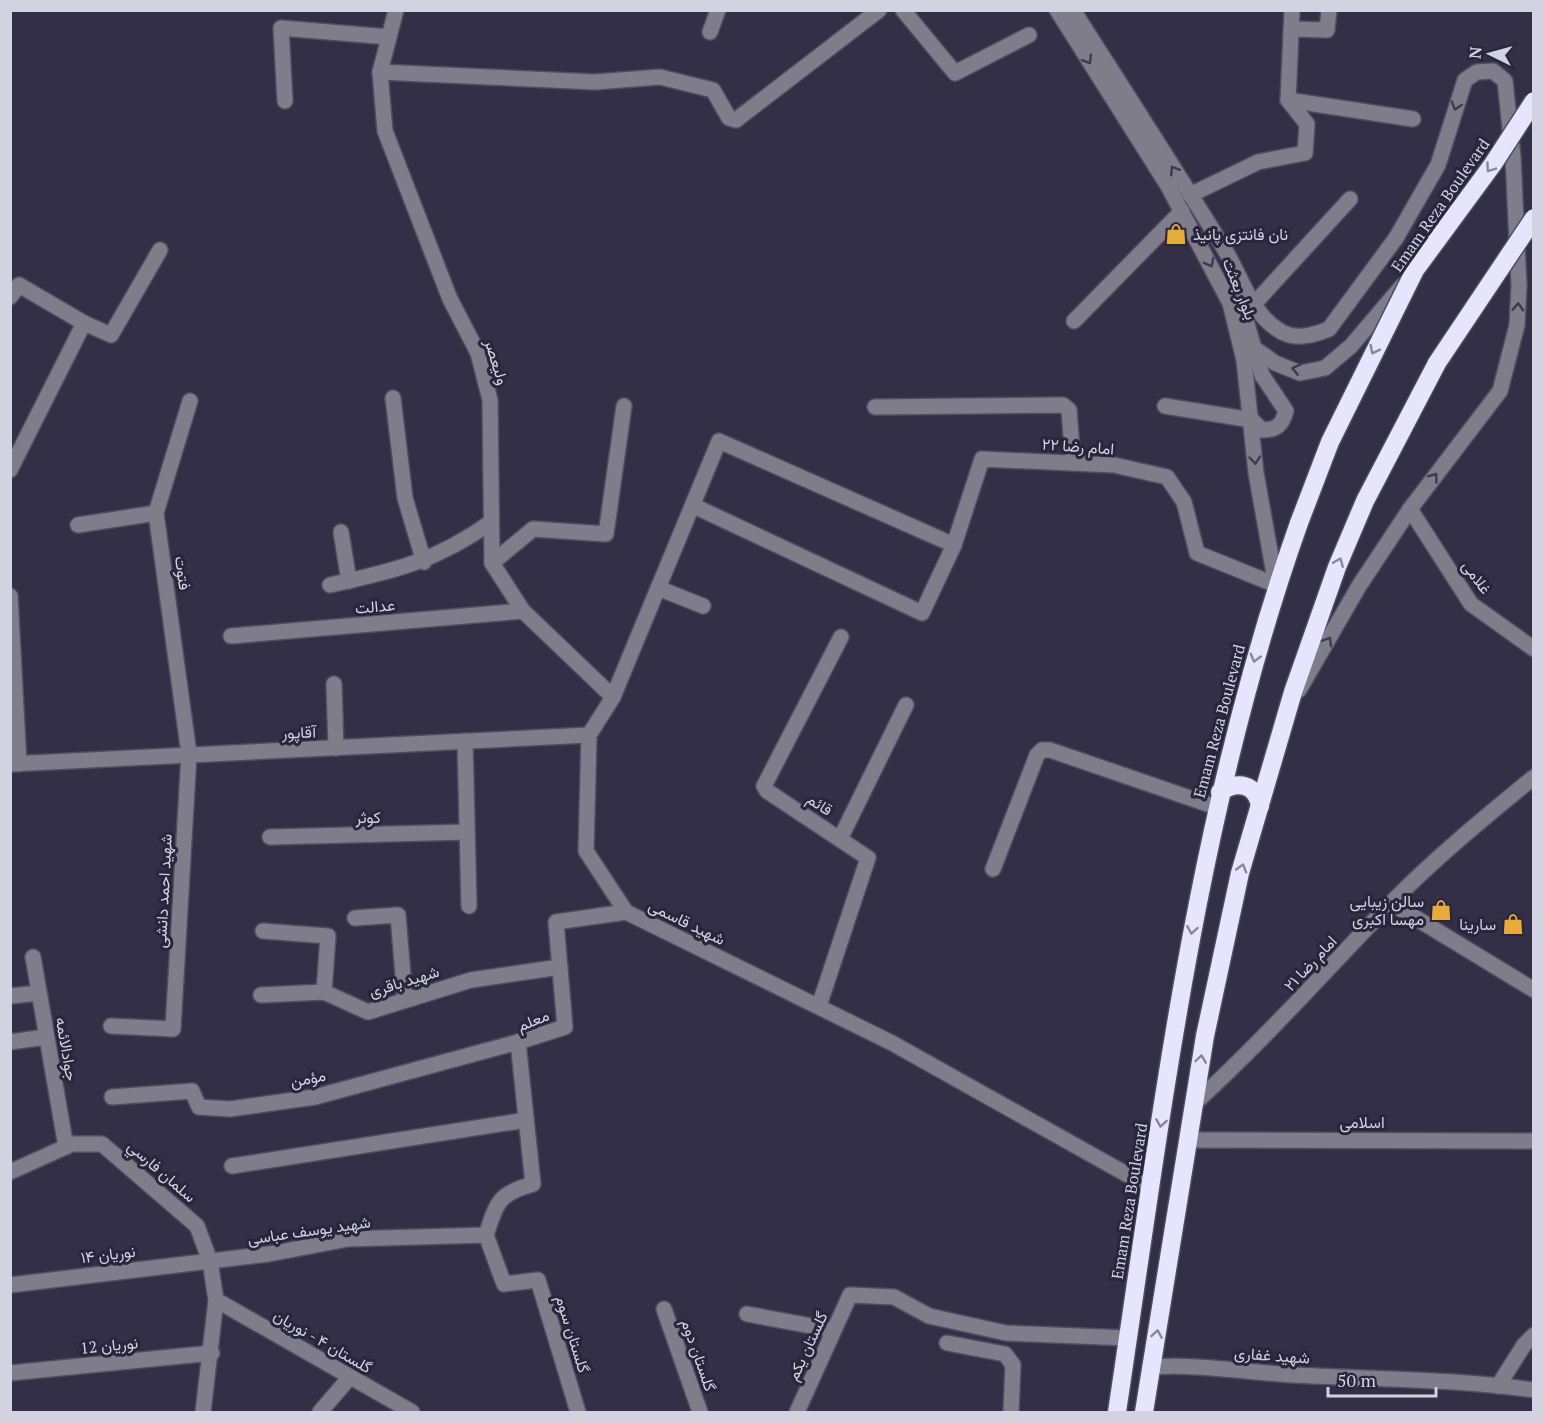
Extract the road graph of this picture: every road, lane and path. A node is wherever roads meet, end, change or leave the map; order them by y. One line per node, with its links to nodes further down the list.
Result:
1 (396, 10): 12 (street, ولیعصر)
2 (718, 10): 10 (street)
3 (879, 10): 13 (street)
4 (903, 10): 11 (street)
5 (1057, 10): 20 (street, بلوار بعثت, one-way to 20)
6 (1073, 10): 18 (street, بلوار بعثت, one-way to 6)
7 (1292, 10): 9 (street)
8 (1329, 10): 9 (street)
9 (1291, 29): 14 (street)
10 (710, 32)
11 (1029, 35)
12 (390, 37): 13 (street, ولیعصر); 15 (street)
13 (380, 72): 41 (street, ولیعصر)
14 (1288, 100): 17 (street); 18 (street)
15 (285, 101)
16 (1533, 101): 24 (highway, Emam Reza Boulevard, one-way to 24, bridge)
17 (1413, 119)
18 (1190, 195): 23 (street, بلوار بعثت)
19 (1350, 199): 26 (street)
20 (1182, 211): 27 (street); 35 (street, بلوار بعثت, one-way to 35)
21 (1533, 218): 61 (highway, one-way to 21, bridge)
22 (160, 250): 28 (street)
23 (1226, 252): 26 (street, بلوار بعثت); 29 (street)
24 (1415, 270): 29 (street, one-way to 29); 49 (highway, Emam Reza Boulevard, one-way to 49, bridge)
25 (10, 297): 28 (street)
26 (1255, 307): 39 (street, one-way to 26)
27 (1074, 321)
28 (84, 323): 37 (street)
29 (1254, 348): 35 (street)
30 (393, 398): 45 (street)
31 (190, 401): 40 (street, فتوت)
32 (624, 406): 46 (street)
33 (1164, 406): 35 (street)
34 (875, 407): 36 (street)
35 (1252, 420): 49 (street, بلوار بعثت, one-way to 49)
36 (1073, 462): 44 (street, امام رضا ۲۲); 49 (street, امام رضا ۲۲)
37 (10, 470)
38 (694, 506): 44 (street); 44 (street, امام رضا ۲۲); 50 (street)
39 (1410, 509): 57 (street, غلامی); 61 (street, one-way to 39)
40 (156, 513): 42 (street); 65 (street, فتوت)
41 (491, 522): 45 (street); 46 (street, ولیعصر)
42 (78, 525)
43 (341, 532): 47 (street)
44 (954, 545)
45 (424, 562): 47 (street)
46 (492, 563): 53 (street)
47 (349, 581): 48 (street)
48 (330, 585)
49 (1276, 585): 68 (highway, Emam Reza Boulevard, one-way to 68)
50 (658, 588): 52 (street); 59 (street)
51 (10, 596): 54 (street)
52 (703, 606)
53 (523, 611): 55 (street, عدالت); 59 (street)
54 (11, 623): 66 (street)
55 (231, 636)
56 (841, 637): 72 (street, قائم)
57 (1533, 649)
58 (334, 684): 64 (street)
59 (613, 697): 62 (street)
60 (906, 705): 72 (street)
61 (1288, 710): 69 (highway)
62 (589, 735): 63 (street, آقاپور); 76 (street, شهید قاسمی)
63 (465, 741): 64 (street, آقاپور); 70 (street)
64 (336, 748): 65 (street, آقاپور)
65 (189, 754): 66 (street, آقاپور); 88 (street, شهید احمد دانشی)
66 (15, 764)
67 (1533, 777): 74 (street, امام رضا ۲۱)
68 (1218, 799): 69 (highway); 73 (street); 100 (highway, Emam Reza Boulevard, one-way to 100)
69 (1260, 806): 93 (highway, one-way to 69)
70 (467, 832): 71 (street, کوثر); 75 (street)
71 (270, 837)
72 (840, 839): 87 (street, قائم)
73 (993, 869)
74 (1391, 903): 81 (street); 93 (street, امام رضا ۲۱)
75 (469, 906)
76 (626, 912): 80 (street, معلم); 87 (street, شهید قاسمی)
77 (356, 918): 86 (street)
78 (263, 931): 83 (street)
79 (33, 957): 82 (street, جوادالائمه)
80 (560, 968): 86 (street, شهید باقری); 91 (street, معلم)
81 (1533, 990)
82 (39, 993): 85 (street); 89 (street, جوادالائمه)
83 (324, 993): 84 (street, شهید باقری); 86 (street, شهید باقری)
84 (261, 995)
85 (10, 996)
86 (405, 1000)
87 (819, 1006): 100 (street, شهید قاسمی)
88 (111, 1026)
89 (46, 1037): 90 (street); 97 (street, جوادالائمه)
90 (10, 1042)
91 (518, 1042): 92 (street, مؤمن); 94 (street, معلم)
92 (112, 1096)
93 (1195, 1103): 95 (highway)
94 (526, 1120): 98 (street); 101 (street, معلم)
95 (1190, 1140): 96 (street, اسلامی); 112 (highway, one-way to 95)
96 (1533, 1141)
97 (66, 1147): 99 (street, سلمان فارسي); 102 (street, سلمان فارسي)
98 (231, 1166)
99 (11, 1172)
100 (1151, 1188): 109 (highway, Emam Reza Boulevard)
101 (486, 1235): 102 (street, شهید یوسف عباسی); 120 (street, گلستان سوم)
102 (210, 1262): 103 (street, نوریان ۱۴); 104 (street, سلمان فارسي)
103 (10, 1285)
104 (216, 1300): 111 (street, سلمان فارسي); 114 (street, گلستان ۴ - نوریان)
105 (664, 1309): 121 (street, گلستان دوم)
106 (747, 1314): 107 (street)
107 (833, 1330): 109 (street, گلستان یکم); 122 (street, گلستان یکم)
108 (1533, 1335): 115 (street)
109 (1128, 1338): 124 (highway, Emam Reza Boulevard)
110 (947, 1343): 123 (street)
111 (212, 1353): 113 (street, نوریان 12); 118 (street, سلمان فارسي)
112 (1152, 1367): 115 (street, شهید غفاری); 125 (highway)
113 (10, 1373)
114 (350, 1377): 117 (street, گلستان ۴ - نوریان); 119 (street)
115 (1498, 1386): 116 (street, شهید غفاری)
116 (1533, 1390)
117 (407, 1411)
118 (203, 1413)
119 (320, 1413)
120 (578, 1413)
121 (700, 1413)
122 (797, 1413)
123 (1011, 1413)
124 (1117, 1413)
125 (1144, 1413)

